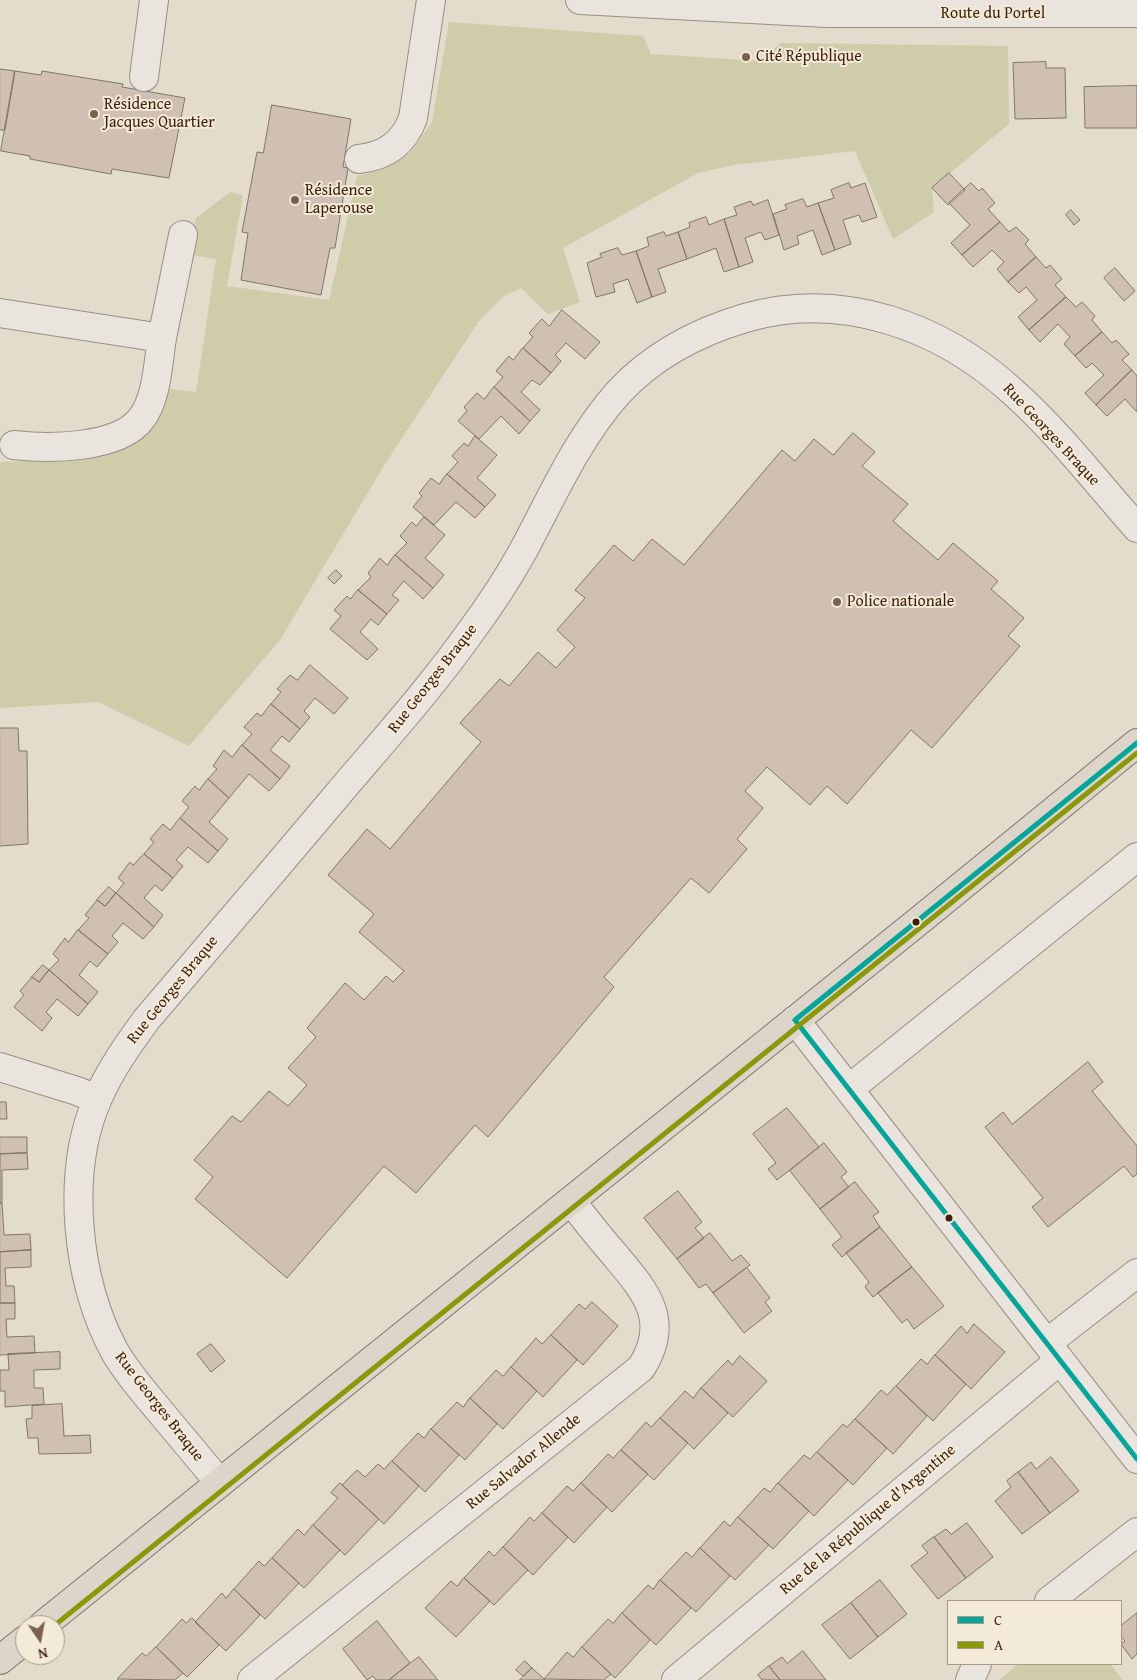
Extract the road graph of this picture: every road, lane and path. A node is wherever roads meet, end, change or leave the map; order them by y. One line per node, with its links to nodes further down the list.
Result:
1 (154, 0): 6 (street)
2 (431, 0): 7 (street)
3 (580, 0): 4 (street, Route du Portel)
4 (653, 2): 5 (street, Route du Portel)
5 (1137, 13)
6 (144, 77)
7 (359, 159)
8 (183, 234): 10 (street)
9 (0, 313): 10 (street)
10 (162, 338): 11 (street)
11 (14, 445)
12 (1137, 528): 18 (street, Rue Georges Braque)
13 (1137, 743): 15 (main road)
14 (1137, 857): 17 (street)
15 (794, 1020): 17 (street); 19 (main road)
16 (0, 1068): 18 (street)
17 (849, 1089): 21 (street)
18 (97, 1100): 23 (street, Rue Georges Braque)
19 (570, 1201): 23 (main road); 30 (street, Rue Salvador Allende)
20 (1137, 1272): 21 (street, Rue de la République d'Argentine)
21 (1053, 1352): 22 (street); 31 (street, Rue de la République d'Argentine)
22 (1137, 1459)
23 (219, 1482): 26 (main road)
24 (1137, 1532): 25 (street)
25 (1050, 1600)
26 (55, 1615)
27 (15, 1648): 28 (main road)
28 (0, 1660)
29 (977, 1665): 32 (street)
30 (264, 1676)
31 (676, 1680)
32 (970, 1680)

